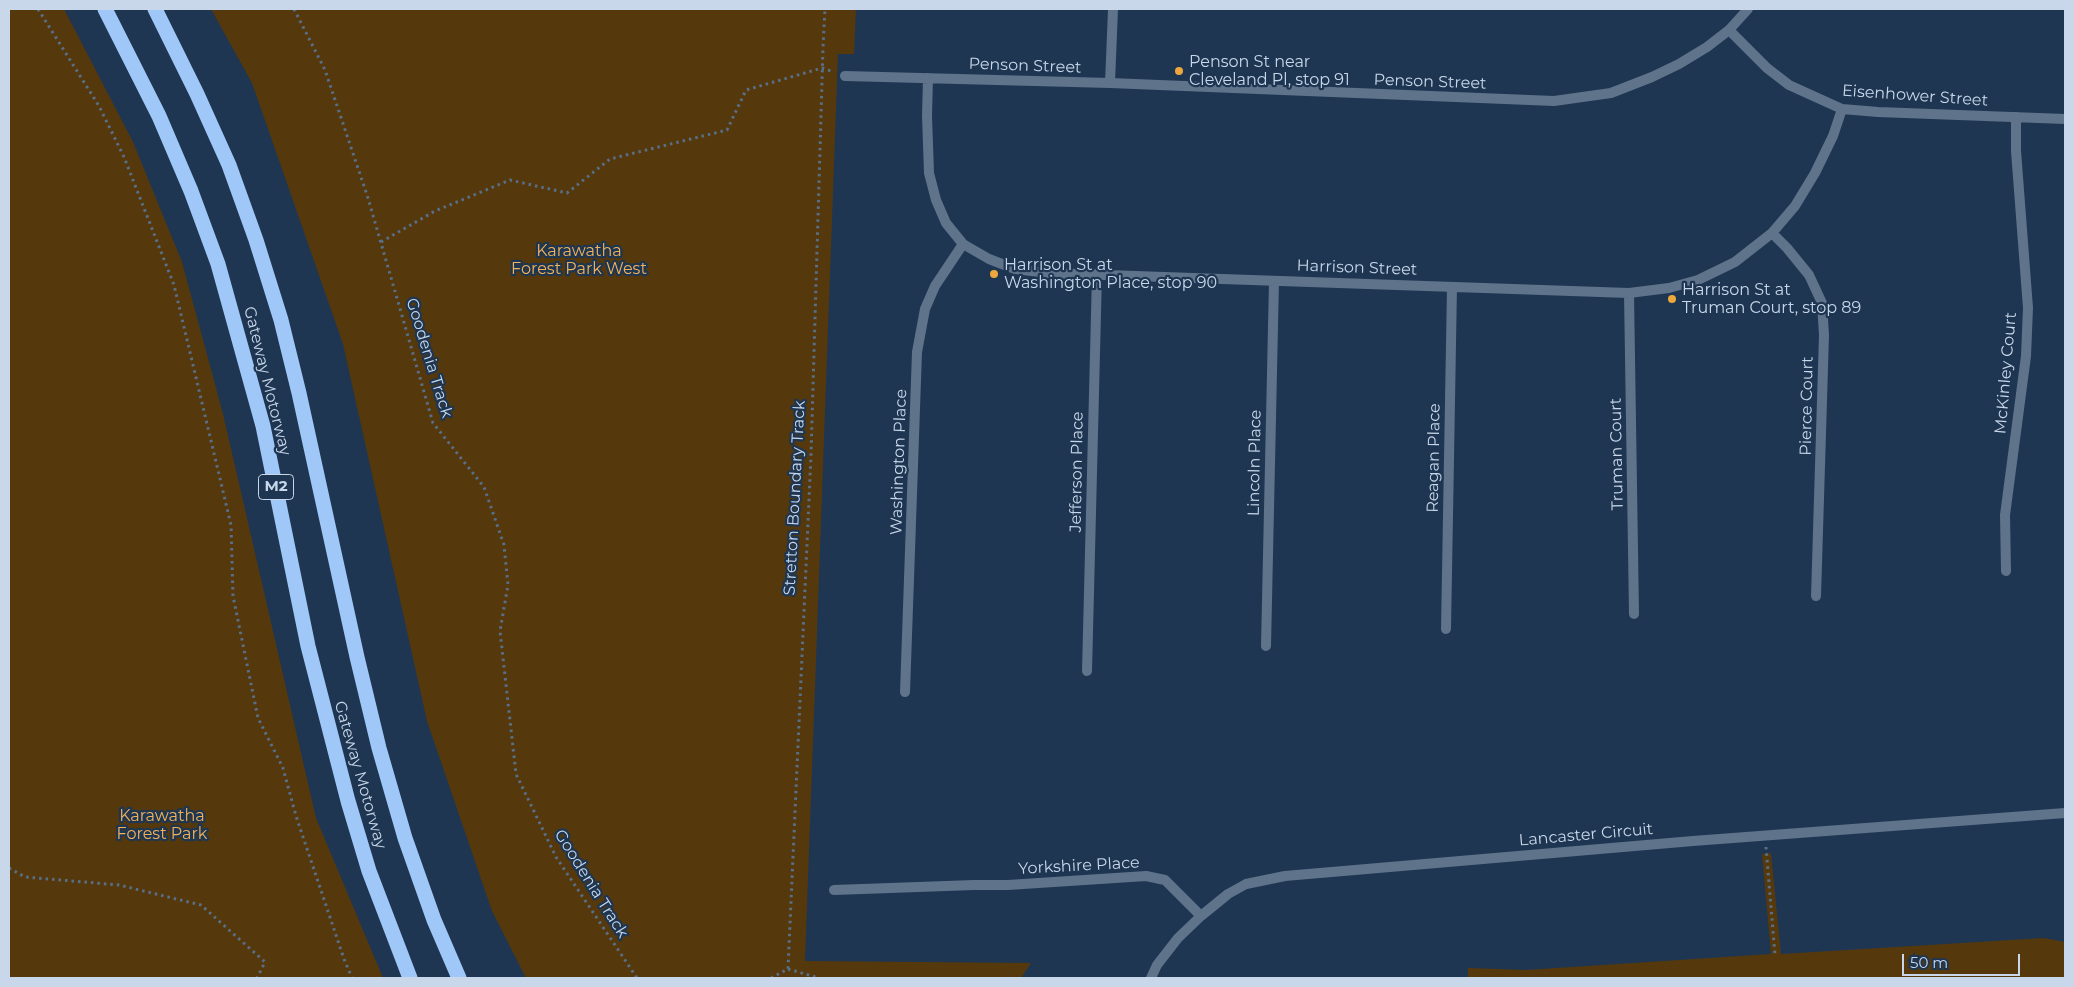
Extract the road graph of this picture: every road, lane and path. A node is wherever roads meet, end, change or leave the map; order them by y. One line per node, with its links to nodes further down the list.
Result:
1 (38, 9): 38 (path)
2 (104, 9): 39 (highway, Gateway Motorway / M2)
3 (155, 9): 40 (highway, Gateway Motorway / M2)
4 (294, 9): 17 (path, Goodenia Track)
5 (825, 9): 9 (path, Stretton Boundary Track)
6 (1113, 9): 12 (street)
7 (1748, 9): 8 (street, Penson Street)
8 (1730, 30): 12 (street, Penson Street); 13 (street, Eisenhower Street)
9 (822, 68): 17 (path); 36 (path, Stretton Boundary Track)
10 (845, 76): 11 (street, Penson Street)
11 (928, 78): 12 (street, Penson Street); 18 (street, Harrison Street)
12 (1110, 83)
13 (1842, 109): 14 (street, Eisenhower Street); 16 (street, Harrison Street)
14 (2016, 117): 15 (street, Eisenhower Street); 23 (street, McKinley Court)
15 (2065, 119)
16 (1772, 233): 22 (street, Harrison Street); 24 (street, Pierce Court)
17 (380, 242): 41 (path, Goodenia Track)
18 (964, 244): 19 (street, Harrison Street); 29 (street, Washington Place)
19 (1097, 274): 20 (street, Harrison Street); 28 (street, Jefferson Place)
20 (1274, 280): 21 (street, Harrison Street); 27 (street, Lincoln Place)
21 (1452, 287): 22 (street, Harrison Street); 26 (street, Reagan Place)
22 (1629, 293): 25 (street, Truman Court)
23 (2006, 570)
24 (1816, 596)
25 (1634, 614)
26 (1446, 630)
27 (1266, 646)
28 (1087, 672)
29 (905, 692)
30 (2065, 813): 31 (street, Lancaster Circuit)
31 (1766, 837): 34 (street, Lancaster Circuit); 35 (path)
32 (9, 868): 37 (path)
33 (834, 890): 34 (street, Yorkshire Place)
34 (1201, 916): 44 (street, Lancaster Circuit)
35 (1775, 954)
36 (788, 969): 42 (path); 43 (path)
37 (257, 978)
38 (352, 978)
39 (410, 978)
40 (459, 978)
41 (637, 978)
42 (771, 978)
43 (819, 978)
44 (1152, 978)

